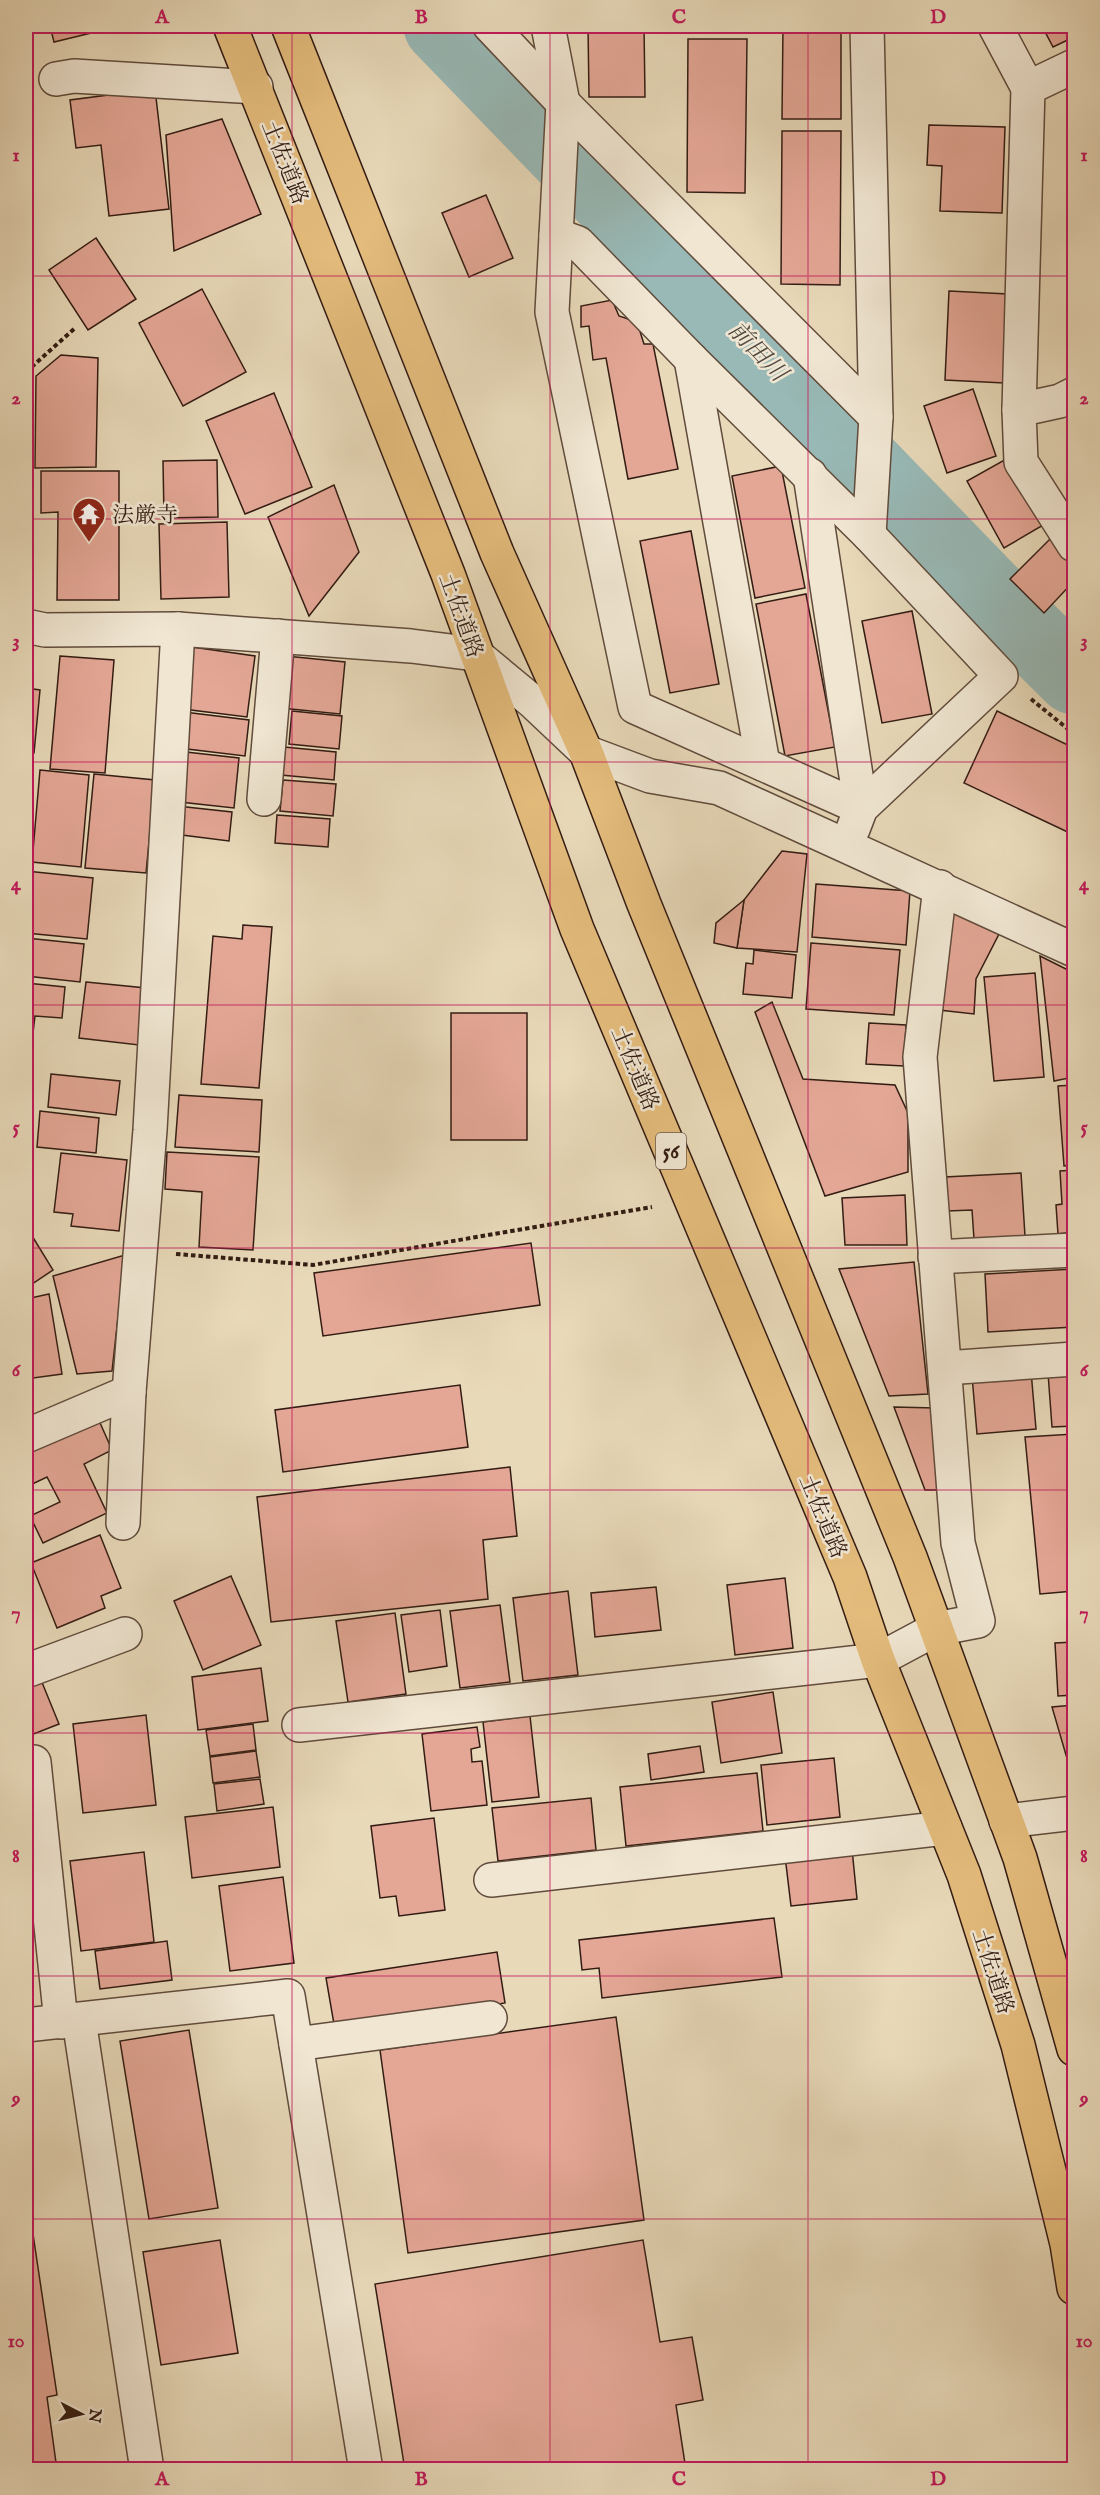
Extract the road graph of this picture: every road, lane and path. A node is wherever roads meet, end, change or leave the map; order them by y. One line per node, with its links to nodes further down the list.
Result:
1 (230, 26): 9 (highway, 土佐道路 / 56)
2 (288, 26): 28 (highway)
3 (490, 26): 11 (street)
4 (548, 26): 11 (street)
5 (867, 26): 18 (street)
6 (995, 26): 10 (street)
7 (1074, 66): 10 (street)
8 (56, 79): 9 (street)
9 (256, 87): 25 (highway, 土佐道路 / 56)
10 (1028, 88): 17 (street)
11 (563, 103): 12 (street); 18 (street)
12 (556, 221): 14 (street); 29 (street)
13 (75, 328): 15 (path)
14 (691, 359): 19 (street); 29 (street)
15 (26, 372)
16 (1074, 394): 17 (street)
17 (1018, 410): 21 (street)
18 (875, 430): 20 (street)
19 (810, 475): 20 (street); 31 (street)
20 (870, 524): 26 (street)
21 (1074, 545)
22 (26, 626): 23 (street)
23 (178, 629): 24 (street); 37 (street)
24 (278, 636): 25 (street); 30 (street)
25 (475, 654): 28 (street); 46 (highway, 土佐道路 / 56)
26 (1001, 676): 27 (path); 31 (street)
27 (1074, 734)
28 (586, 752): 32 (street); 44 (highway)
29 (763, 764): 31 (street)
30 (264, 799)
31 (861, 808): 32 (street)
32 (847, 845): 33 (street)
33 (940, 887): 34 (street); 38 (street)
34 (1074, 950)
35 (661, 1205): 37 (path)
36 (1074, 1250): 38 (street)
37 (140, 1251): 41 (street)
38 (935, 1257): 40 (street)
39 (1074, 1359): 40 (street)
40 (945, 1368): 44 (street)
41 (129, 1392): 42 (street); 43 (street)
42 (26, 1436)
43 (123, 1523)
44 (936, 1629): 46 (street); 51 (highway)
45 (125, 1634): 47 (street)
46 (878, 1660): 48 (street); 52 (highway, 土佐道路 / 56)
47 (26, 1671)
48 (299, 1725)
49 (34, 1762): 55 (street)
50 (1074, 1813): 51 (street)
51 (1006, 1821): 58 (highway)
52 (945, 1828): 53 (street); 59 (highway, 土佐道路 / 56)
53 (491, 1880)
54 (490, 2018): 57 (street)
55 (70, 2021): 56 (street); 57 (street); 60 (street)
56 (26, 2025)
57 (296, 2044): 61 (street)
58 (1074, 2049)
59 (1074, 2288)
60 (147, 2469)
61 (366, 2469)

